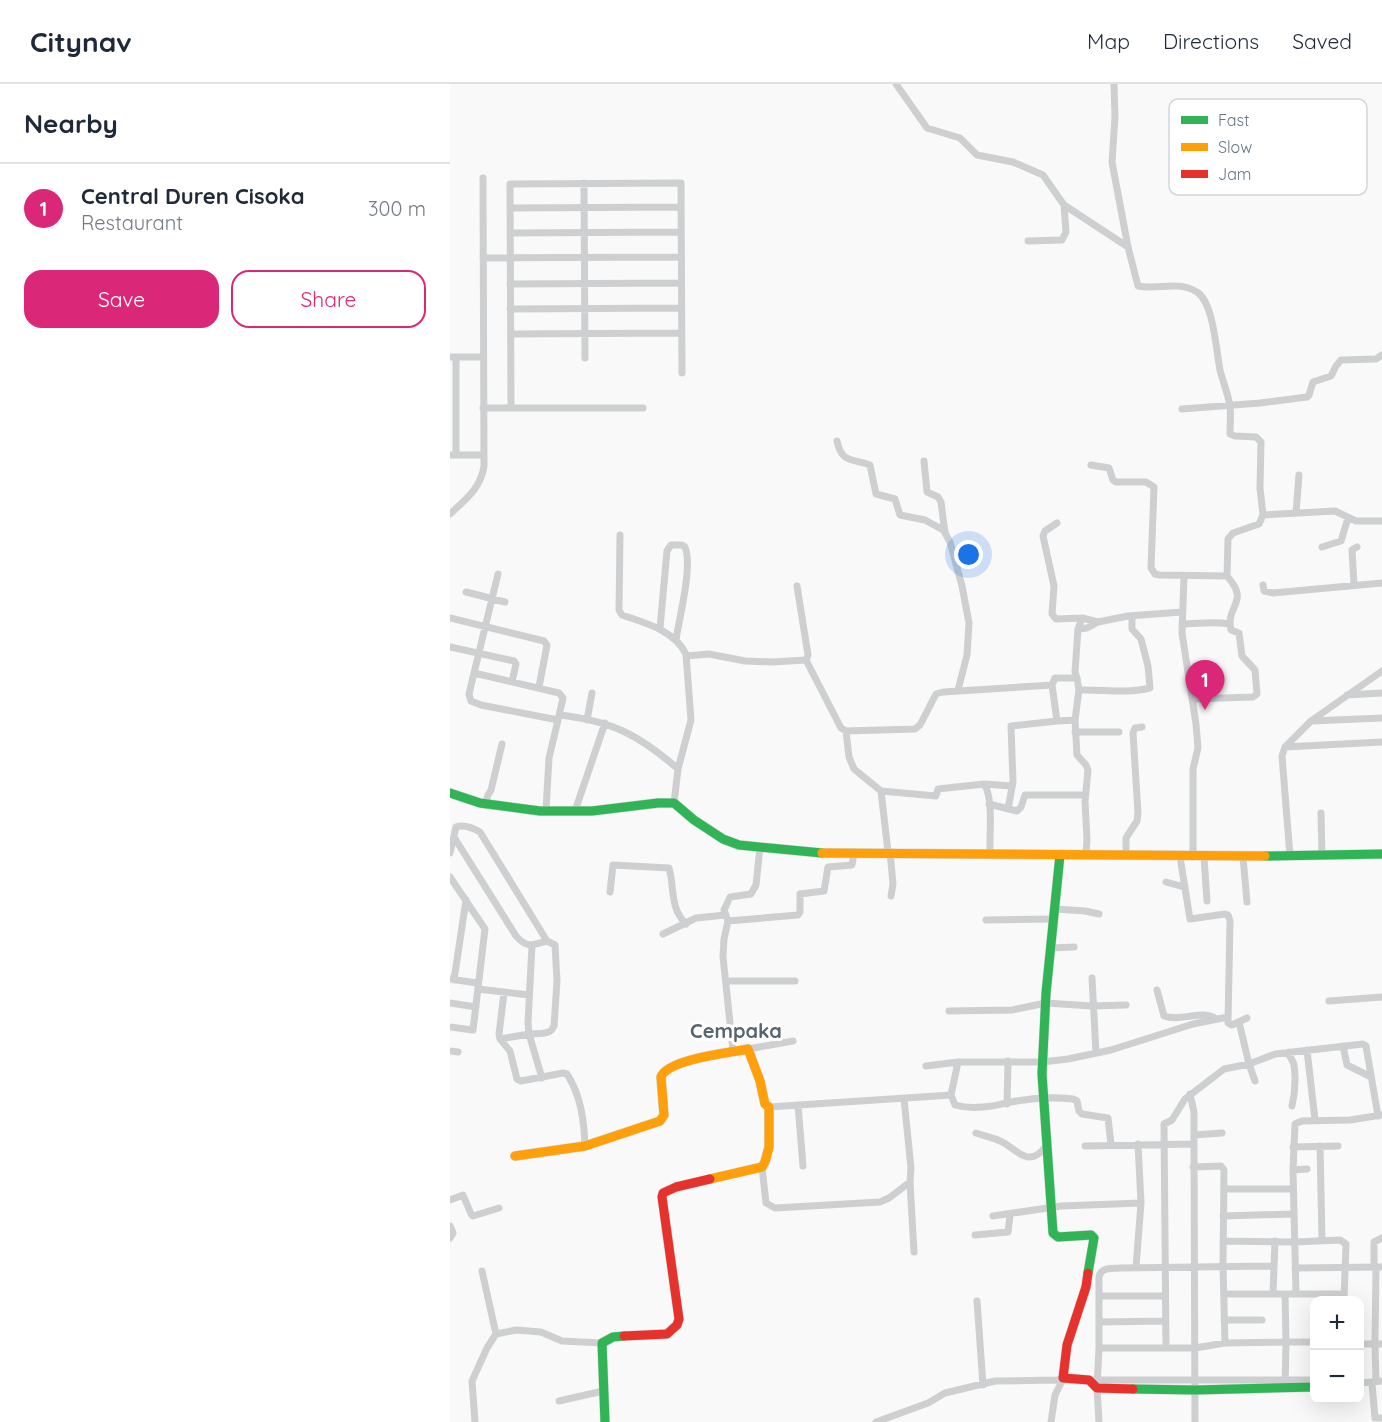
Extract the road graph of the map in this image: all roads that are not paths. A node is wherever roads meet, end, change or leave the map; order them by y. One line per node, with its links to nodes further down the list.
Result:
1 (896, 84): 5 (street)
2 (1114, 84): 13 (street)
3 (483, 178): 16 (street)
4 (584, 183): 6 (street); 7 (street); 8 (street)
5 (1064, 205): 12 (street); 13 (street)
6 (584, 207): 7 (street); 8 (street); 9 (street)
7 (681, 207): 10 (street)
8 (510, 208): 11 (street)
9 (584, 232): 10 (street); 11 (street); 14 (street)
10 (681, 232): 15 (street)
11 (510, 233): 17 (street)
12 (1028, 241)
13 (1128, 247): 33 (street)
14 (584, 257): 15 (street); 17 (street); 18 (street)
15 (681, 257): 19 (street)
16 (483, 258): 17 (street); 29 (street)
17 (510, 258): 20 (street)
18 (585, 283): 19 (street); 20 (street); 23 (street)
19 (681, 283): 21 (street)
20 (510, 284): 22 (street)
21 (681, 308): 23 (street); 25 (street)
22 (510, 309): 23 (street); 26 (street)
23 (585, 309): 24 (street)
24 (585, 333): 25 (street); 26 (street); 30 (street)
25 (681, 333): 31 (street)
26 (511, 334): 36 (street)
27 (1382, 355): 33 (street)
28 (453, 357): 29 (street); 32 (street)
29 (483, 357): 35 (street)
30 (585, 357)
31 (682, 373)
32 (453, 382): 34 (street)
33 (1230, 405): 38 (street); 48 (street)
34 (453, 406): 39 (street)
35 (483, 408): 36 (street); 42 (street)
36 (511, 408): 37 (street)
37 (643, 408)
38 (1182, 409)
39 (453, 431): 41 (street)
40 (837, 441): 52 (street)
41 (453, 455): 42 (street)
42 (483, 455): 47 (street)
43 (924, 461): 52 (street)
44 (1091, 465): 58 (street)
45 (1299, 475): 46 (street)
46 (1296, 513): 48 (street); 49 (street)
47 (450, 514)
48 (1263, 515): 57 (street)
49 (1348, 518): 50 (street); 54 (street)
50 (1382, 520)
51 (1057, 523): 69 (street)
52 (945, 531): 87 (street)
53 (620, 536): 74 (street)
54 (1322, 547)
55 (1357, 547): 61 (street)
56 (498, 574): 64 (street)
57 (1227, 576): 58 (street); 72 (street)
58 (1184, 577): 66 (street)
59 (1382, 583): 61 (street)
60 (1263, 585): 61 (street)
61 (1354, 585)
62 (797, 586): 80 (street)
63 (466, 592): 64 (street)
64 (490, 598): 65 (street); 73 (street)
65 (505, 602)
66 (1182, 612): 67 (street); 71 (street)
67 (1132, 616): 70 (street); 88 (street)
68 (450, 618): 73 (street)
69 (1082, 618): 70 (street); 75 (street)
70 (1098, 622): 75 (street)
71 (1182, 624): 72 (street); 92 (street)
72 (1229, 624): 92 (street)
73 (485, 626): 78 (street); 86 (street)
74 (660, 628): 76 (street); 76 (street)
75 (1078, 629): 83 (street)
76 (676, 640): 79 (street)
77 (450, 647): 78 (street)
78 (478, 654): 82 (street); 84 (street)
79 (686, 656): 80 (street); 107 (street)
80 (806, 660): 101 (street)
81 (1382, 671): 91 (street)
82 (474, 673): 84 (street); 93 (street)
83 (1077, 678): 85 (street); 88 (street)
84 (512, 682): 86 (street)
85 (1052, 685): 87 (street); 97 (street)
86 (539, 687): 93 (street)
87 (958, 690): 101 (street)
88 (1079, 690): 96 (street)
89 (592, 693): 95 (street)
90 (1382, 693): 91 (street)
91 (1345, 696): 98 (street)
92 (1192, 699): 133 (street)
93 (559, 717): 95 (street); 117 (street)
94 (1382, 718): 98 (street)
95 (587, 720): 99 (street)
96 (1075, 720): 97 (street); 102 (street)
97 (1057, 721): 109 (street)
98 (1311, 721): 106 (street)
99 (605, 723): 107 (street); 118 (street)
100 (1142, 727): 129 (street)
101 (846, 731): 110 (street)
102 (1075, 732): 103 (street); 112 (street)
103 (1119, 732)
104 (1382, 742): 106 (street)
105 (502, 744): 115 (street)
106 (1285, 747): 131 (street)
107 (678, 769): 113 (street)
108 (984, 784): 109 (street); 110 (street); 114 (street)
109 (1012, 786): 116 (street)
110 (880, 791): 122 (street)
111 (450, 793): 115 (street)
112 (1085, 795): 116 (street); 128 (street)
113 (674, 803): 118 (street); 121 (street)
114 (989, 804): 116 (street); 125 (street)
115 (485, 805): 117 (street)
116 (1008, 809)
117 (546, 810): 118 (street)
118 (575, 811)
119 (1321, 813): 130 (street)
120 (454, 837): 123 (street); 150 (street); 151 (street)
121 (760, 847): 124 (street); 145 (street)
122 (889, 852): 124 (street); 125 (street); 139 (street)
123 (450, 853)
124 (854, 853): 145 (street)
125 (990, 853): 127 (street)
126 (1382, 854): 130 (street)
127 (1060, 855): 128 (street); 143 (street)
128 (1086, 855): 129 (street)
129 (1126, 855): 132 (street)
130 (1322, 855): 131 (street)
131 (1290, 856): 134 (street)
132 (1180, 857): 133 (street); 137 (street)
133 (1199, 857): 134 (street); 141 (street)
134 (1244, 857): 142 (street)
135 (450, 877): 140 (street)
136 (1166, 882): 137 (street)
137 (1184, 887): 170 (street)
138 (610, 892): 148 (street)
139 (891, 896)
140 (466, 900): 155 (street); 158 (street)
141 (1207, 901)
142 (1248, 902)
143 (1055, 909): 144 (street); 146 (street)
144 (1099, 914)
145 (727, 918): 148 (street); 156 (street)
146 (1053, 919): 147 (street); 153 (street)
147 (986, 920)
148 (686, 924): 149 (street)
149 (663, 934)
150 (547, 940): 151 (street); 175 (street)
151 (532, 945): 161 (street)
152 (1074, 947): 153 (street)
153 (1050, 948): 165 (street)
154 (1092, 978): 167 (street)
155 (452, 980): 158 (street)
156 (726, 981): 157 (street); 182 (street)
157 (795, 981)
158 (478, 986): 160 (street); 168 (street)
159 (1157, 990): 172 (street)
160 (504, 993): 161 (street); 176 (street)
161 (529, 995): 175 (street)
162 (1382, 997): 163 (street)
163 (1329, 1001)
164 (450, 1003): 168 (street)
165 (1046, 1004): 167 (street); 169 (street); 188 (street)
166 (1126, 1005): 167 (street)
167 (1092, 1006): 185 (street)
168 (476, 1007): 174 (street)
169 (949, 1011)
170 (1228, 1017): 172 (street); 173 (street)
171 (1247, 1018): 173 (street)
172 (1216, 1019): 185 (street)
173 (1239, 1022): 189 (street)
174 (450, 1027)
175 (529, 1034): 176 (street); 192 (street)
176 (500, 1040): 192 (street)
177 (793, 1041): 179 (street)
178 (1343, 1046): 180 (street); 191 (street); 191 (street)
179 (748, 1050): 182 (street); 201 (street)
180 (1307, 1050): 184 (street); 203 (street)
181 (450, 1051): 183 (street)
182 (733, 1051): 211 (street)
183 (458, 1052)
184 (1289, 1052): 189 (street); 200 (street)
185 (1096, 1053): 188 (street)
186 (1008, 1061): 187 (street); 188 (street); 198 (street)
187 (958, 1062): 190 (street); 195 (street)
188 (1042, 1062): 197 (street)
189 (1249, 1064): 193 (street); 194 (street)
190 (926, 1066)
191 (1371, 1077): 202 (street)
192 (542, 1078): 211 (street)
193 (1255, 1081)
194 (1190, 1094): 206 (street); 207 (street)
195 (951, 1095): 196 (street); 198 (street)
196 (904, 1099): 199 (street); 223 (street)
197 (1043, 1099): 198 (street); 208 (street); 212 (street)
198 (1007, 1104)
199 (798, 1105): 201 (street); 219 (street)
200 (1292, 1106)
201 (769, 1107): 218 (street)
202 (1380, 1115): 203 (street)
203 (1315, 1119): 216 (street)
204 (976, 1133): 212 (street)
205 (1222, 1133): 206 (street)
206 (1194, 1135): 210 (street)
207 (1165, 1143): 209 (street); 210 (street); 247 (street)
208 (1111, 1144): 209 (street); 213 (street)
209 (1138, 1144): 227 (street)
210 (1194, 1144): 220 (street)
211 (585, 1146): 217 (street)
212 (1046, 1146): 228 (street)
213 (1085, 1146)
214 (1320, 1146): 215 (street); 216 (street); 238 (street)
215 (1338, 1146)
216 (1293, 1147): 222 (street)
217 (515, 1156)
218 (762, 1167): 223 (street); 268 (street)
219 (803, 1167)
220 (1194, 1167): 224 (street); 243 (street)
221 (1307, 1169): 222 (street)
222 (1293, 1170): 225 (street)
223 (910, 1182): 242 (street)
224 (1224, 1189): 225 (street); 233 (street)
225 (1293, 1189): 230 (street)
226 (450, 1200): 229 (street)
227 (1141, 1203): 228 (street); 246 (street)
228 (1051, 1207): 231 (street); 274 (street)
229 (499, 1208)
230 (1294, 1214): 233 (street); 241 (street)
231 (1010, 1215): 232 (street); 235 (street)
232 (993, 1216)
233 (1223, 1216): 239 (street)
234 (450, 1226): 236 (street)
235 (975, 1234)
236 (450, 1238)
237 (1382, 1238): 250 (street)
238 (1322, 1240): 241 (street); 249 (street)
239 (1223, 1241): 240 (street); 244 (street)
240 (1275, 1241): 241 (street); 245 (street)
241 (1295, 1242): 248 (street)
242 (914, 1252)
243 (1195, 1266): 244 (street); 247 (street); 273 (street)
244 (1223, 1266): 245 (street); 253 (street)
245 (1273, 1266): 254 (street)
246 (1136, 1267): 247 (street); 256 (street)
247 (1164, 1267): 257 (street)
248 (1295, 1268): 249 (street); 252 (street)
249 (1344, 1268): 250 (street); 259 (street)
250 (1377, 1268): 270 (street)
251 (482, 1271): 265 (street)
252 (1296, 1293): 255 (street); 258 (street)
253 (1224, 1294): 254 (street); 261 (street)
254 (1273, 1294): 255 (street)
255 (1285, 1294): 266 (street)
256 (1099, 1296): 257 (street); 264 (street)
257 (1165, 1296): 263 (street)
258 (1332, 1296)
259 (1344, 1296)
260 (977, 1301): 279 (street)
261 (1224, 1320): 262 (street); 269 (street)
262 (1262, 1320)
263 (1166, 1321): 264 (street); 272 (street)
264 (1099, 1322): 271 (street)
265 (496, 1334): 268 (street); 285 (street)
266 (1286, 1342): 267 (street); 269 (street); 278 (street)
267 (1310, 1342)
268 (602, 1343): 282 (street)
269 (1225, 1343): 273 (street)
270 (1379, 1344): 276 (street)
271 (1099, 1348): 272 (street); 277 (street)
272 (1166, 1348): 273 (street)
273 (1195, 1348): 280 (street)
274 (1063, 1378): 277 (street); 279 (street); 288 (street)
275 (1310, 1381): 278 (street)
276 (1377, 1382): 284 (street)
277 (1094, 1383): 280 (street); 289 (street)
278 (1285, 1384): 280 (street); 281 (street)
279 (983, 1385): 287 (street)
280 (1196, 1385): 290 (street)
281 (1310, 1387)
282 (603, 1391): 283 (street); 286 (street)
283 (559, 1401)
284 (1377, 1419)
285 (475, 1422)
286 (605, 1422)
287 (876, 1422)
288 (1051, 1422)
289 (1099, 1422)
290 (1195, 1422)

